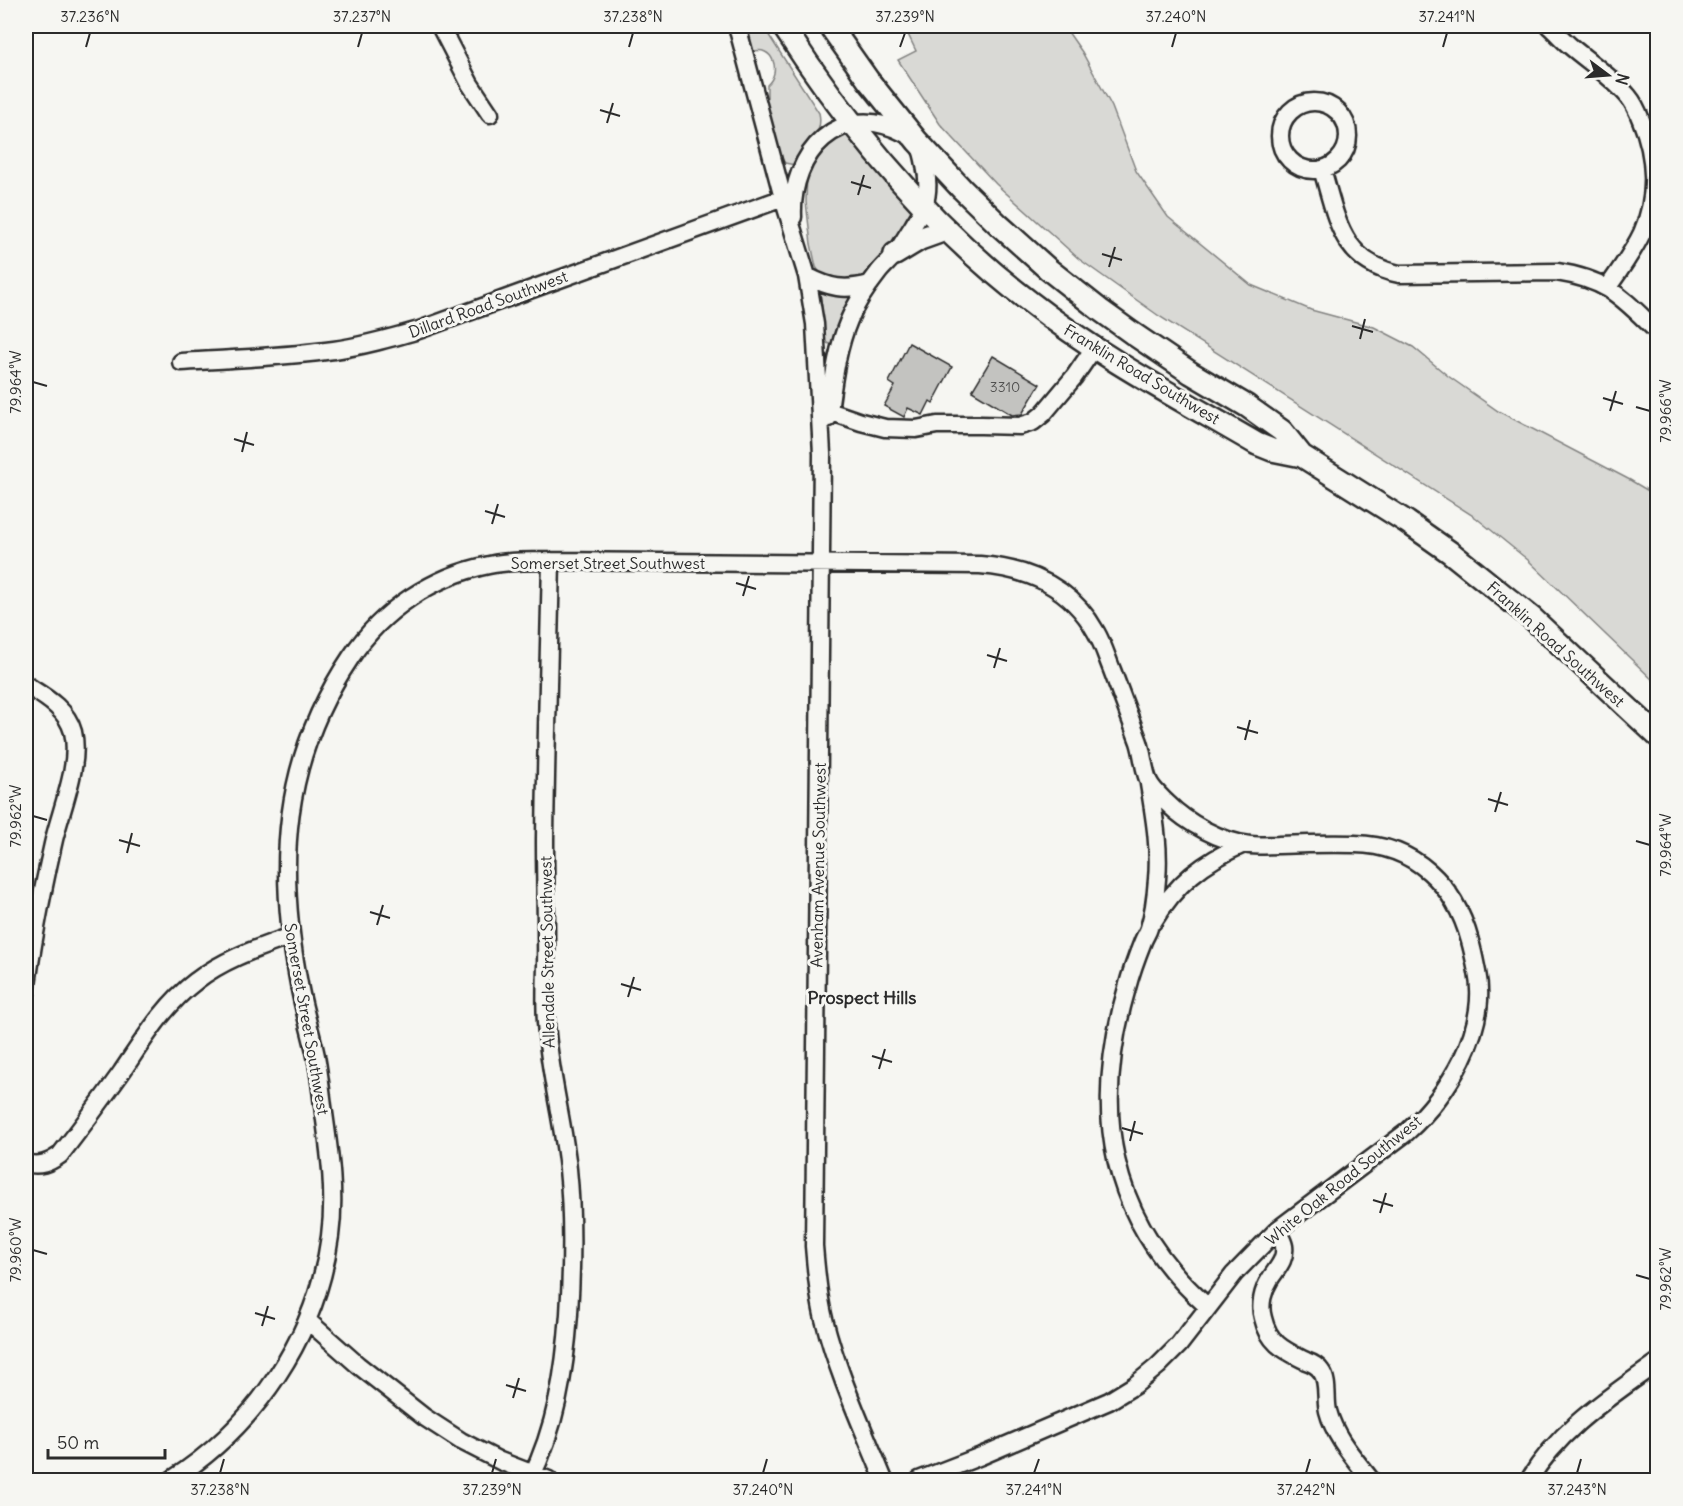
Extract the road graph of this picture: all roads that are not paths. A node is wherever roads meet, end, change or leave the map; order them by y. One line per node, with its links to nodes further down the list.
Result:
1 (440, 26): 6 (street)
2 (737, 26): 10 (street, Avenham Avenue Southwest)
3 (783, 26): 7 (main road, Franklin Road Southwest)
4 (830, 26): 8 (main road, Franklin Road Southwest)
5 (1549, 26): 17 (street)
6 (490, 114)
7 (851, 124): 8 (street, Avenham Avenue Southwest); 11 (main road, Franklin Road Southwest); 13 (street, Avenham Avenue Southwest)
8 (917, 141): 11 (street, Avenham Avenue Southwest); 23 (main road, Franklin Road Southwest)
9 (1323, 169): 9 (street); 17 (street)
10 (783, 198): 13 (street, Avenham Avenue Southwest); 20 (street, Dillard Road Southwest)
11 (924, 207): 12 (main road, Franklin Road Southwest); 14 (street, Avenham Avenue Southwest)
12 (945, 230): 14 (main road); 19 (main road, Franklin Road Southwest)
13 (794, 233): 15 (street, Avenham Avenue Southwest)
14 (895, 254): 16 (street, Avenham Avenue Southwest)
15 (807, 276): 16 (street); 22 (street, Avenham Avenue Southwest)
16 (870, 284): 21 (street, Avenham Avenue Southwest)
17 (1608, 287): 18 (street)
18 (1658, 332)
19 (1094, 348): 21 (street); 23 (main road, Franklin Road Southwest)
20 (181, 362)
21 (829, 411): 22 (street, Avenham Avenue Southwest)
22 (822, 454): 25 (street, Avenham Avenue Southwest)
23 (1302, 456): 27 (main road, Franklin Road Southwest)
24 (551, 561): 25 (street, Somerset Street Southwest); 31 (street, Somerset Street Southwest); 38 (street, Allendale Street Southwest)
25 (822, 564): 28 (street, White Oak Road Southwest); 40 (street, Avenham Avenue Southwest)
26 (26, 685): 32 (street)
27 (1658, 736)
28 (1149, 782): 29 (street, White Oak Road Southwest); 30 (street)
29 (1244, 844): 30 (street); 34 (street, White Oak Road Southwest)
30 (1149, 928): 35 (street)
31 (291, 936): 33 (street); 36 (street, Somerset Street Southwest)
32 (26, 993)
33 (26, 1162)
34 (1276, 1230): 35 (street, White Oak Road Southwest); 42 (street)
35 (1208, 1307): 41 (street, White Oak Road Southwest)
36 (308, 1320): 38 (street); 39 (street, Somerset Street Southwest)
37 (1658, 1362): 43 (street)
38 (538, 1479)
39 (171, 1480)
40 (884, 1480)
41 (920, 1480)
42 (1371, 1480)
43 (1529, 1480)

